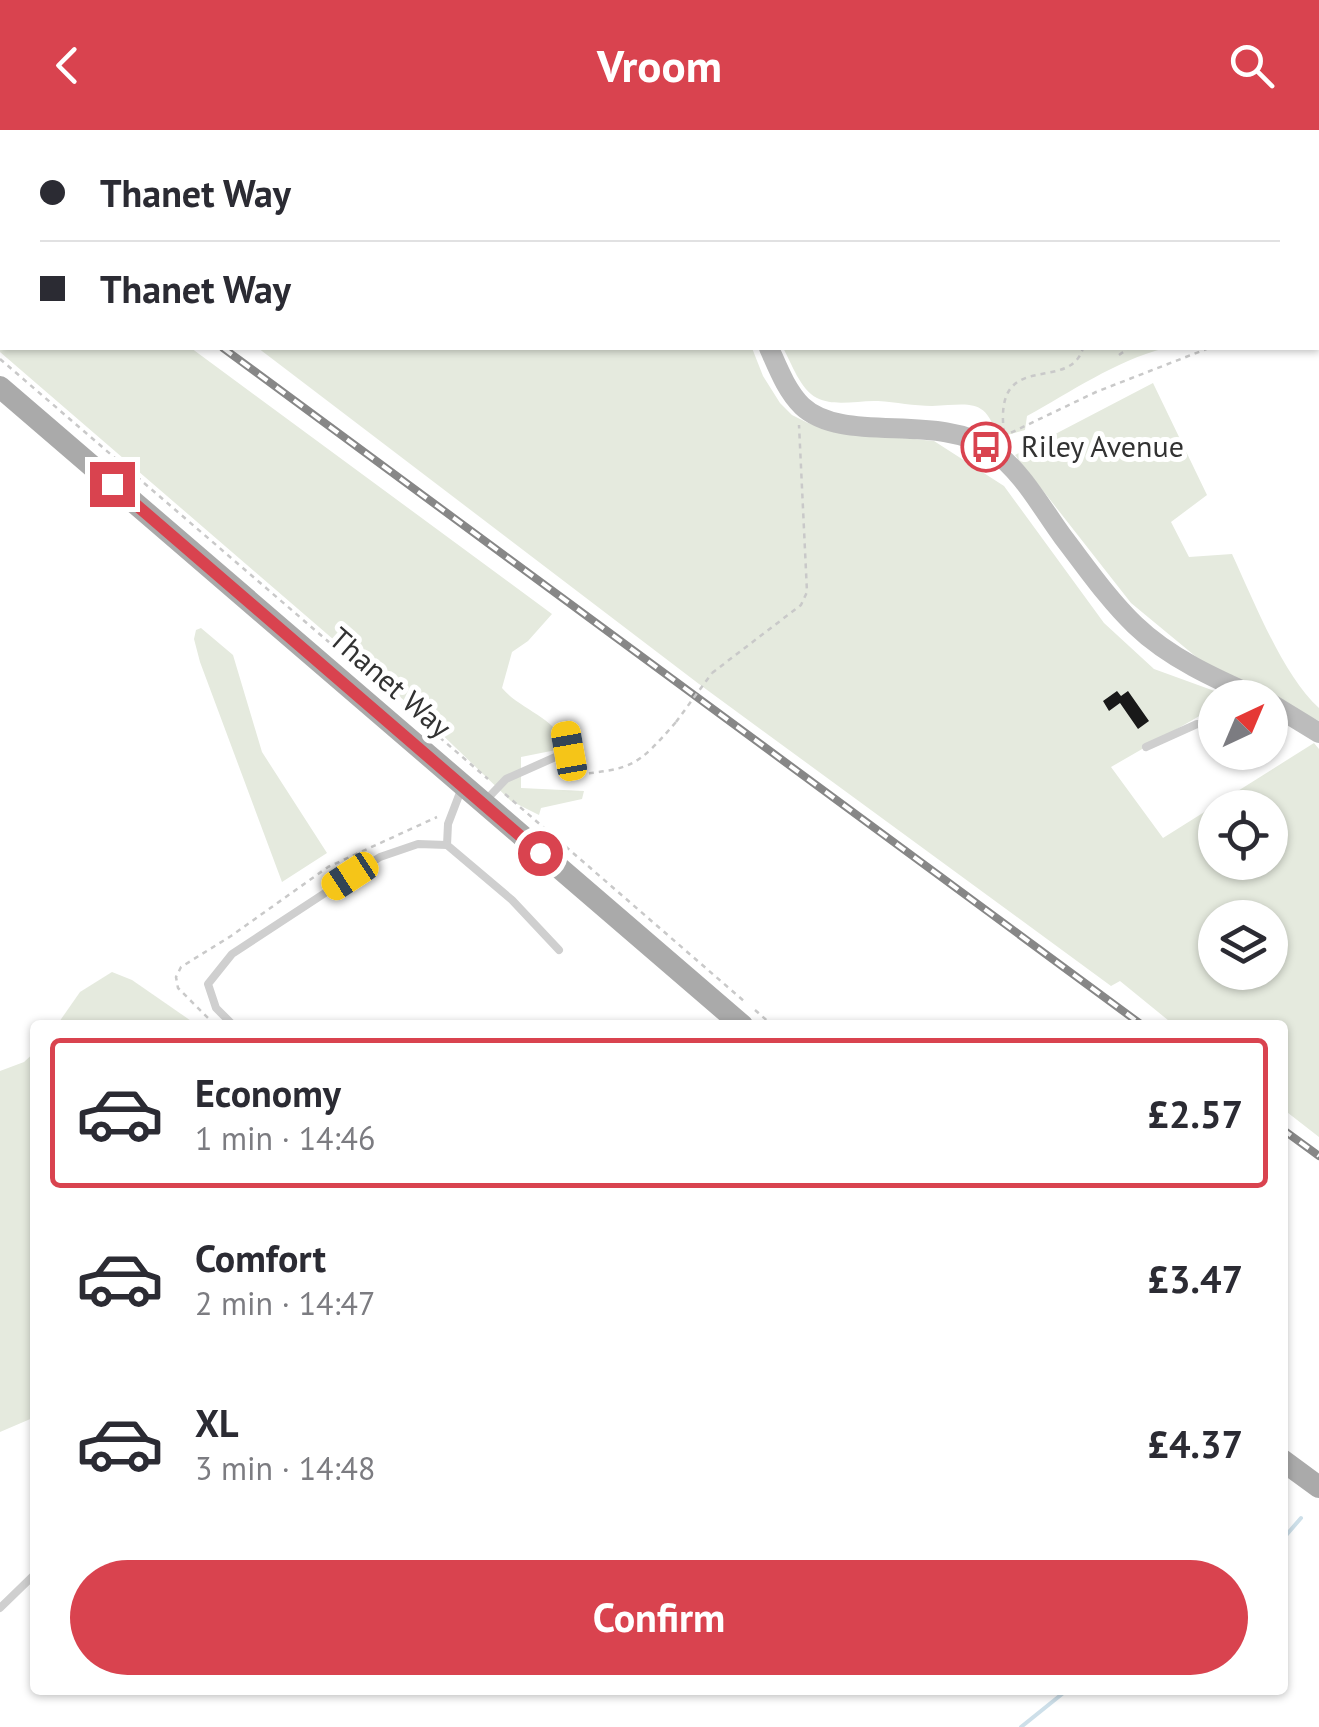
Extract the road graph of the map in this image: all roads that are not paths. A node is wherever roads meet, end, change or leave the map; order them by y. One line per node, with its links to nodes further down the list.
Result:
1 (769, 350): 3 (main road)
2 (0, 387): 9 (main road, Thanet Way)
3 (1222, 680)
4 (1288, 714): 7 (main road)
5 (1198, 724): 8 (lane)
6 (564, 727): 10 (lane)
7 (1319, 733)
8 (1146, 748)
9 (462, 786): 10 (main road, Thanet Way); 11 (lane)
10 (491, 796): 14 (main road, Thanet Way)
11 (447, 845): 12 (lane); 13 (lane)
12 (558, 950)
13 (228, 1020)
14 (737, 1020)
15 (1288, 1464): 16 (main road)
16 (1319, 1487)
17 (30, 1579): 18 (lane)
18 (0, 1608)

